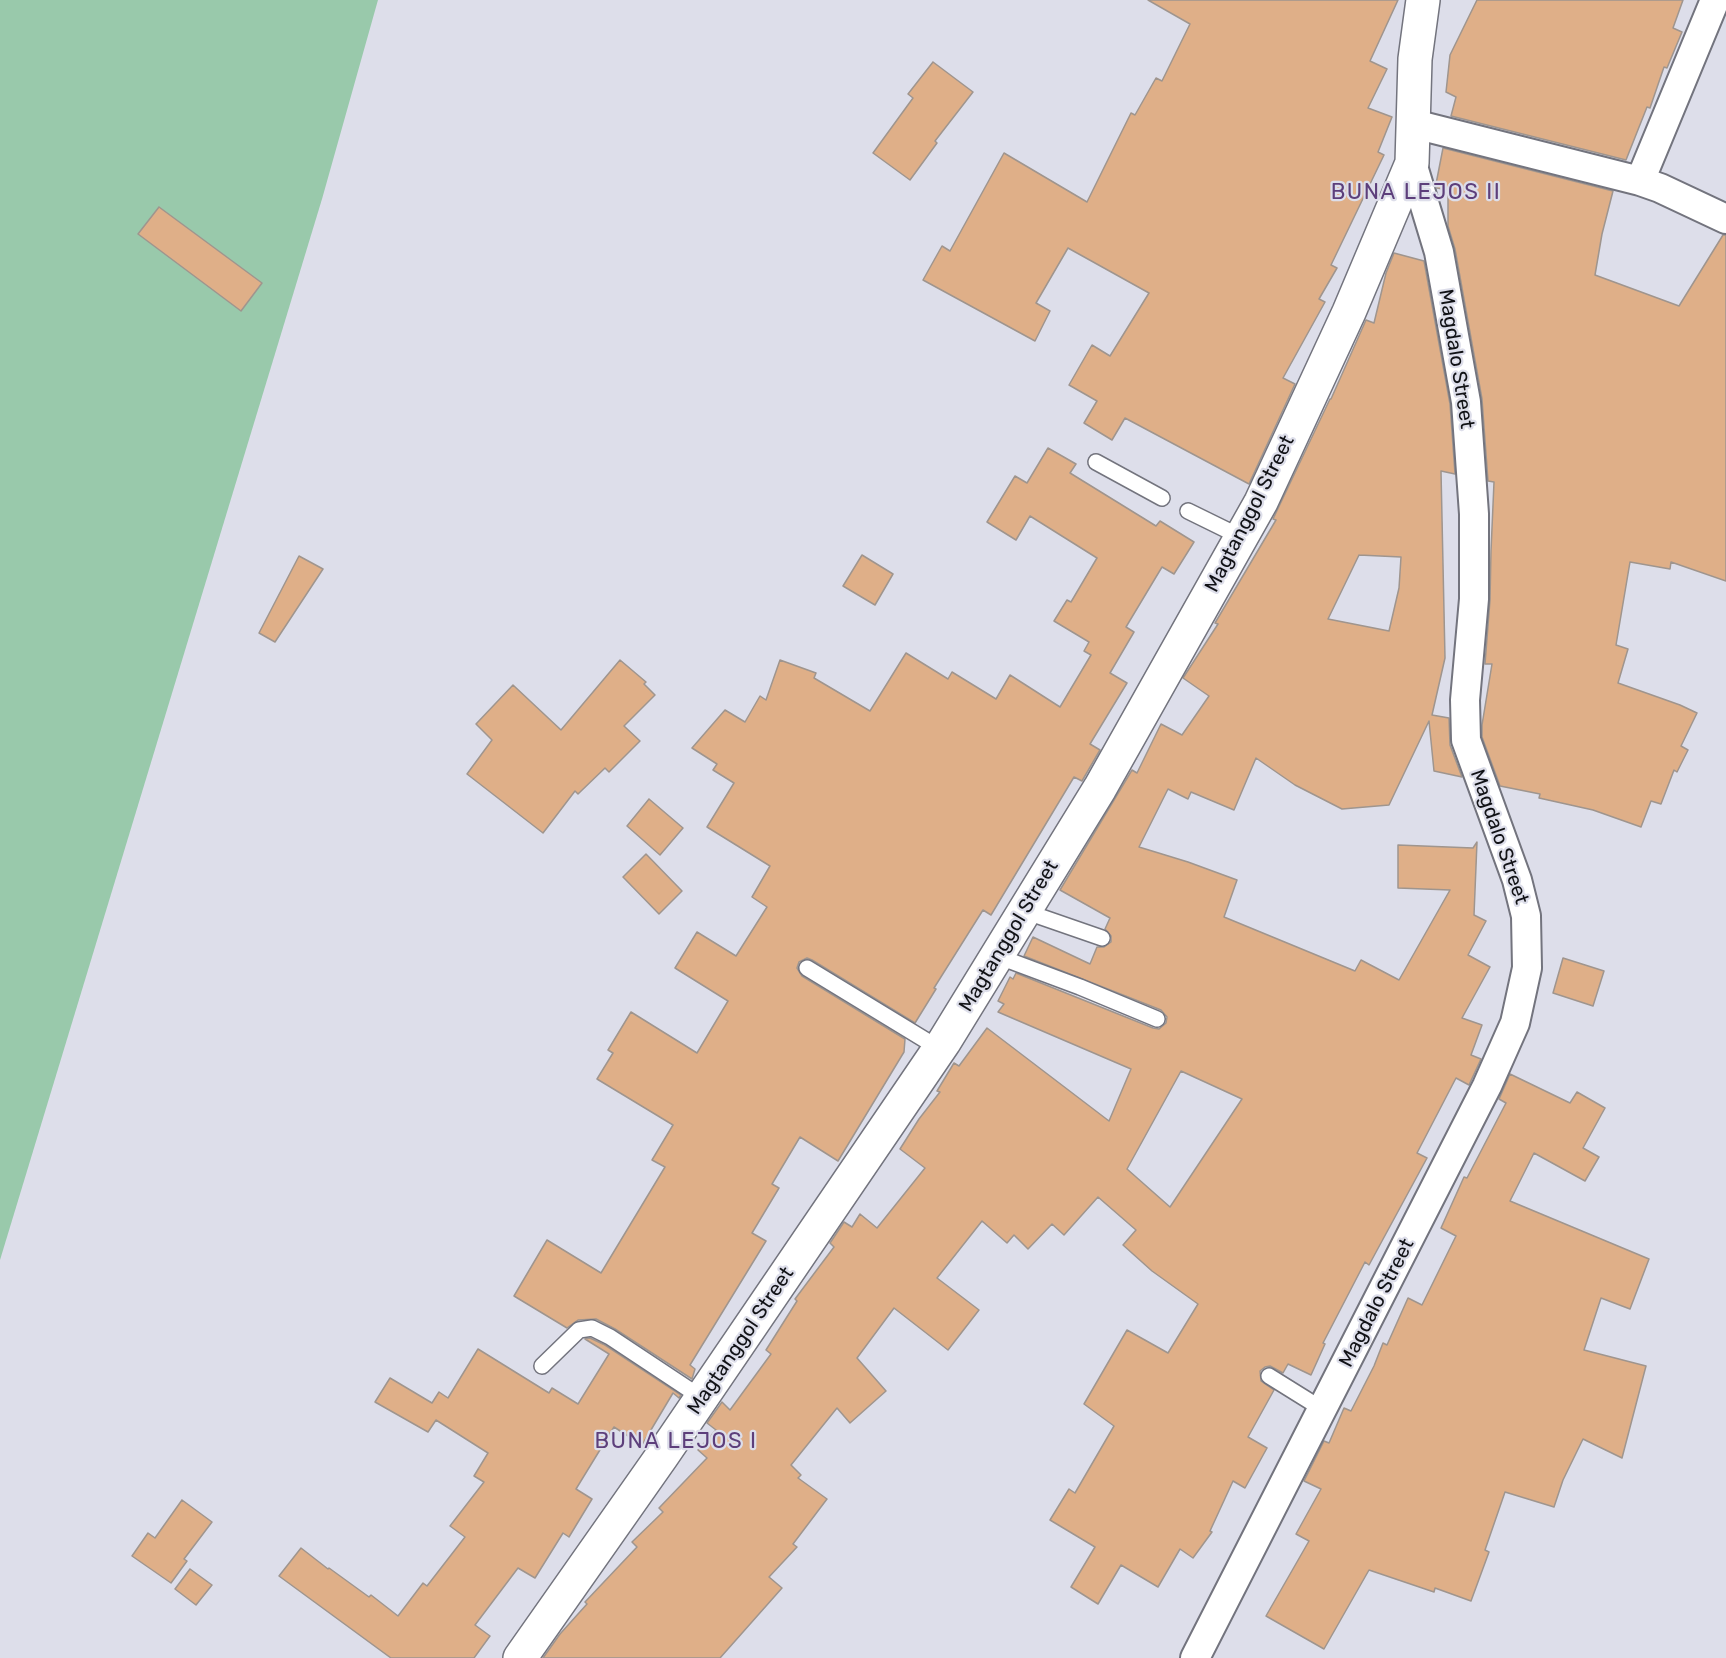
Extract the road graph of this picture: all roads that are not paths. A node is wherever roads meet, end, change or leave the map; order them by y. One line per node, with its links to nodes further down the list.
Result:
1 (1423, 0): 3 (street)
2 (1714, 0): 5 (street)
3 (1414, 124): 4 (street); 5 (street)
4 (1412, 163): 10 (street, Magtanggol Street); 20 (street, Magdalo Street)
5 (1640, 181): 6 (street)
6 (1726, 219)
7 (1096, 462): 8 (lane)
8 (1162, 498)
9 (1188, 511): 10 (lane)
10 (1241, 537): 11 (street, Magtanggol Street)
11 (1024, 911): 12 (lane); 13 (street, Magtanggol Street)
12 (1102, 938)
13 (997, 956): 15 (lane); 16 (street, Magtanggol Street)
14 (807, 968): 16 (lane)
15 (1157, 1019)
16 (940, 1049): 19 (street, Magtanggol Street)
17 (542, 1366): 19 (lane)
18 (1269, 1376): 20 (lane)
19 (702, 1398): 21 (street, Magtanggol Street)
20 (1322, 1409): 22 (street, Magdalo Street)
21 (520, 1658)
22 (1195, 1658)

